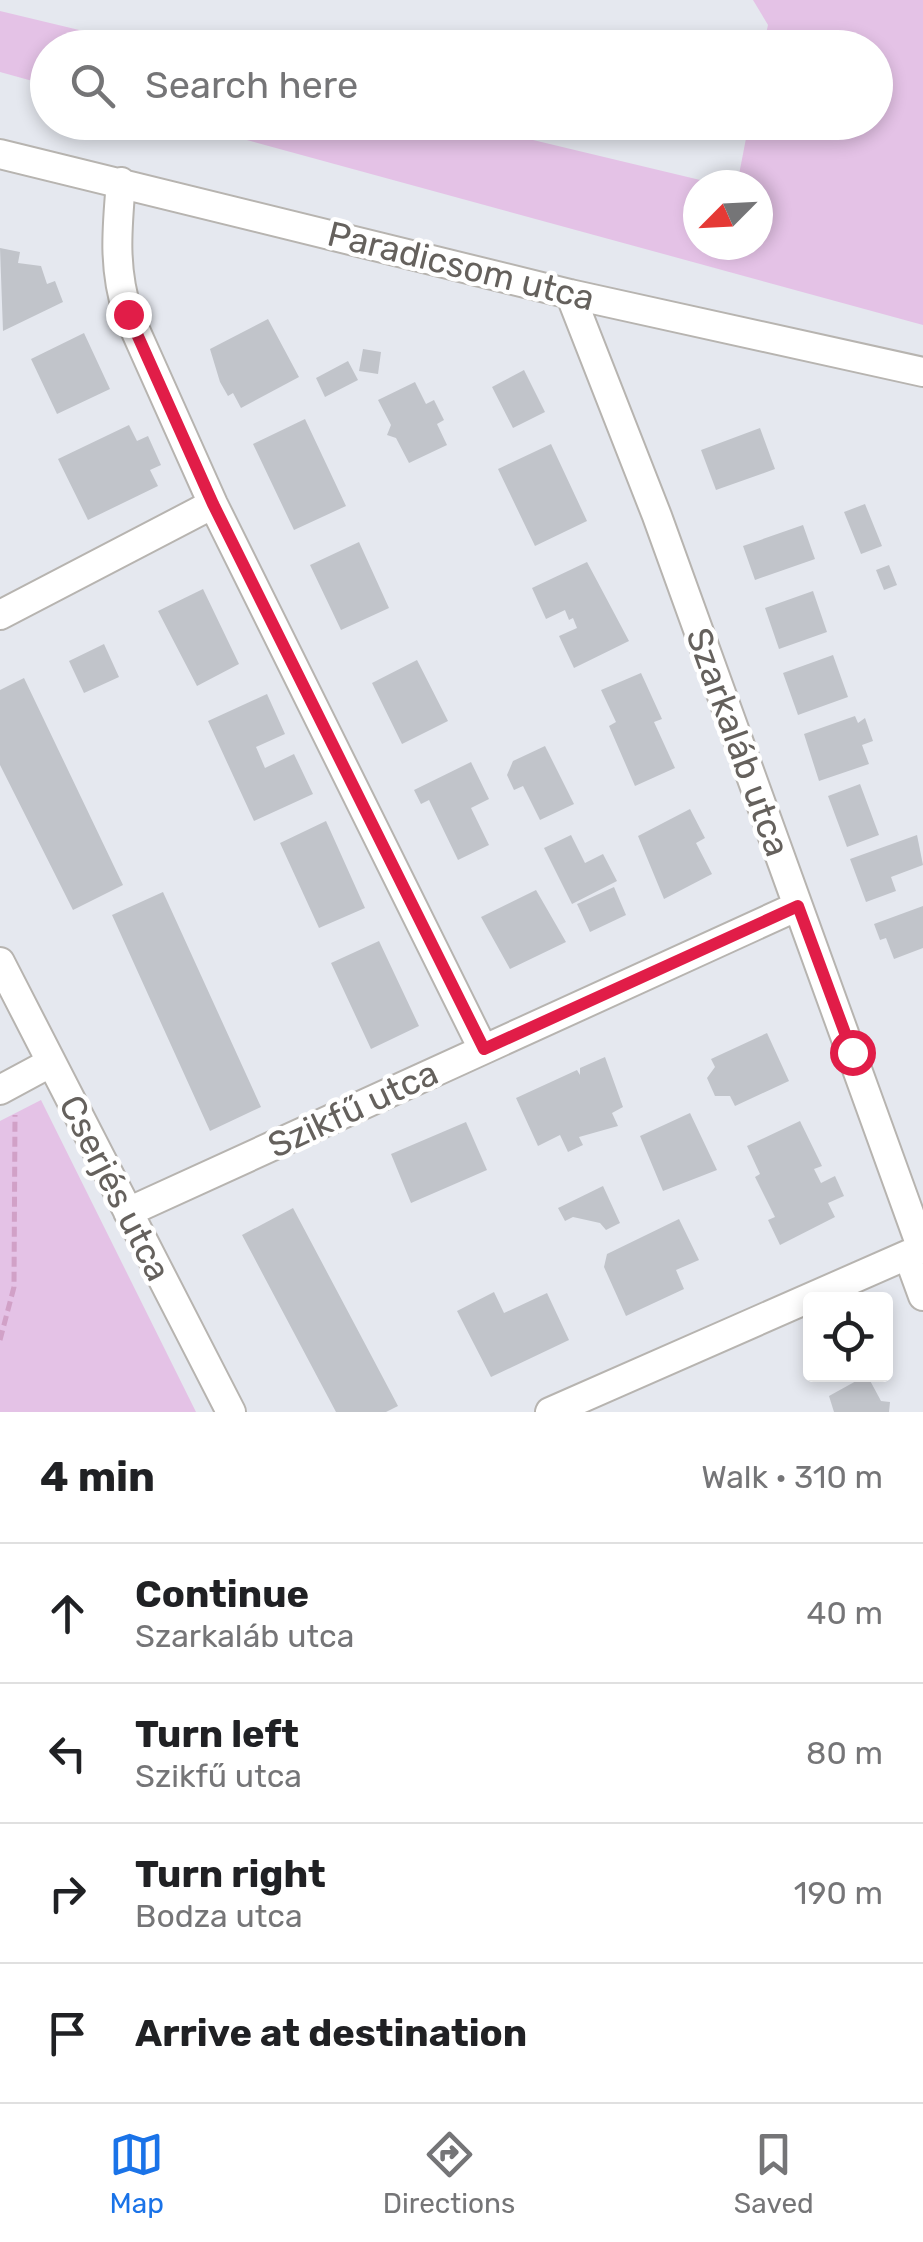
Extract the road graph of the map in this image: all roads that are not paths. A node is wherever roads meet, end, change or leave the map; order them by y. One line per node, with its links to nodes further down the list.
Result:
1 (0, 154): 2 (street, Paradicsom utca)
2 (121, 182): 3 (street, Paradicsom utca); 5 (street)
3 (570, 294): 4 (street, Paradicsom utca); 7 (street, Szarkaláb utca)
4 (923, 372)
5 (213, 504): 6 (street); 9 (street)
6 (0, 615)
7 (798, 906): 9 (street, Szikfű utca); 13 (street, Szarkaláb utca)
8 (0, 962): 10 (street, Cserjés utca)
9 (484, 1049): 12 (street, Szikfű utca)
10 (50, 1063): 11 (street); 12 (street, Cserjés utca)
11 (8, 1086)
12 (128, 1212): 15 (street, Cserjés utca)
13 (918, 1251): 14 (street, Szarkaláb utca); 16 (street)
14 (923, 1296)
15 (231, 1412)
16 (550, 1412)

